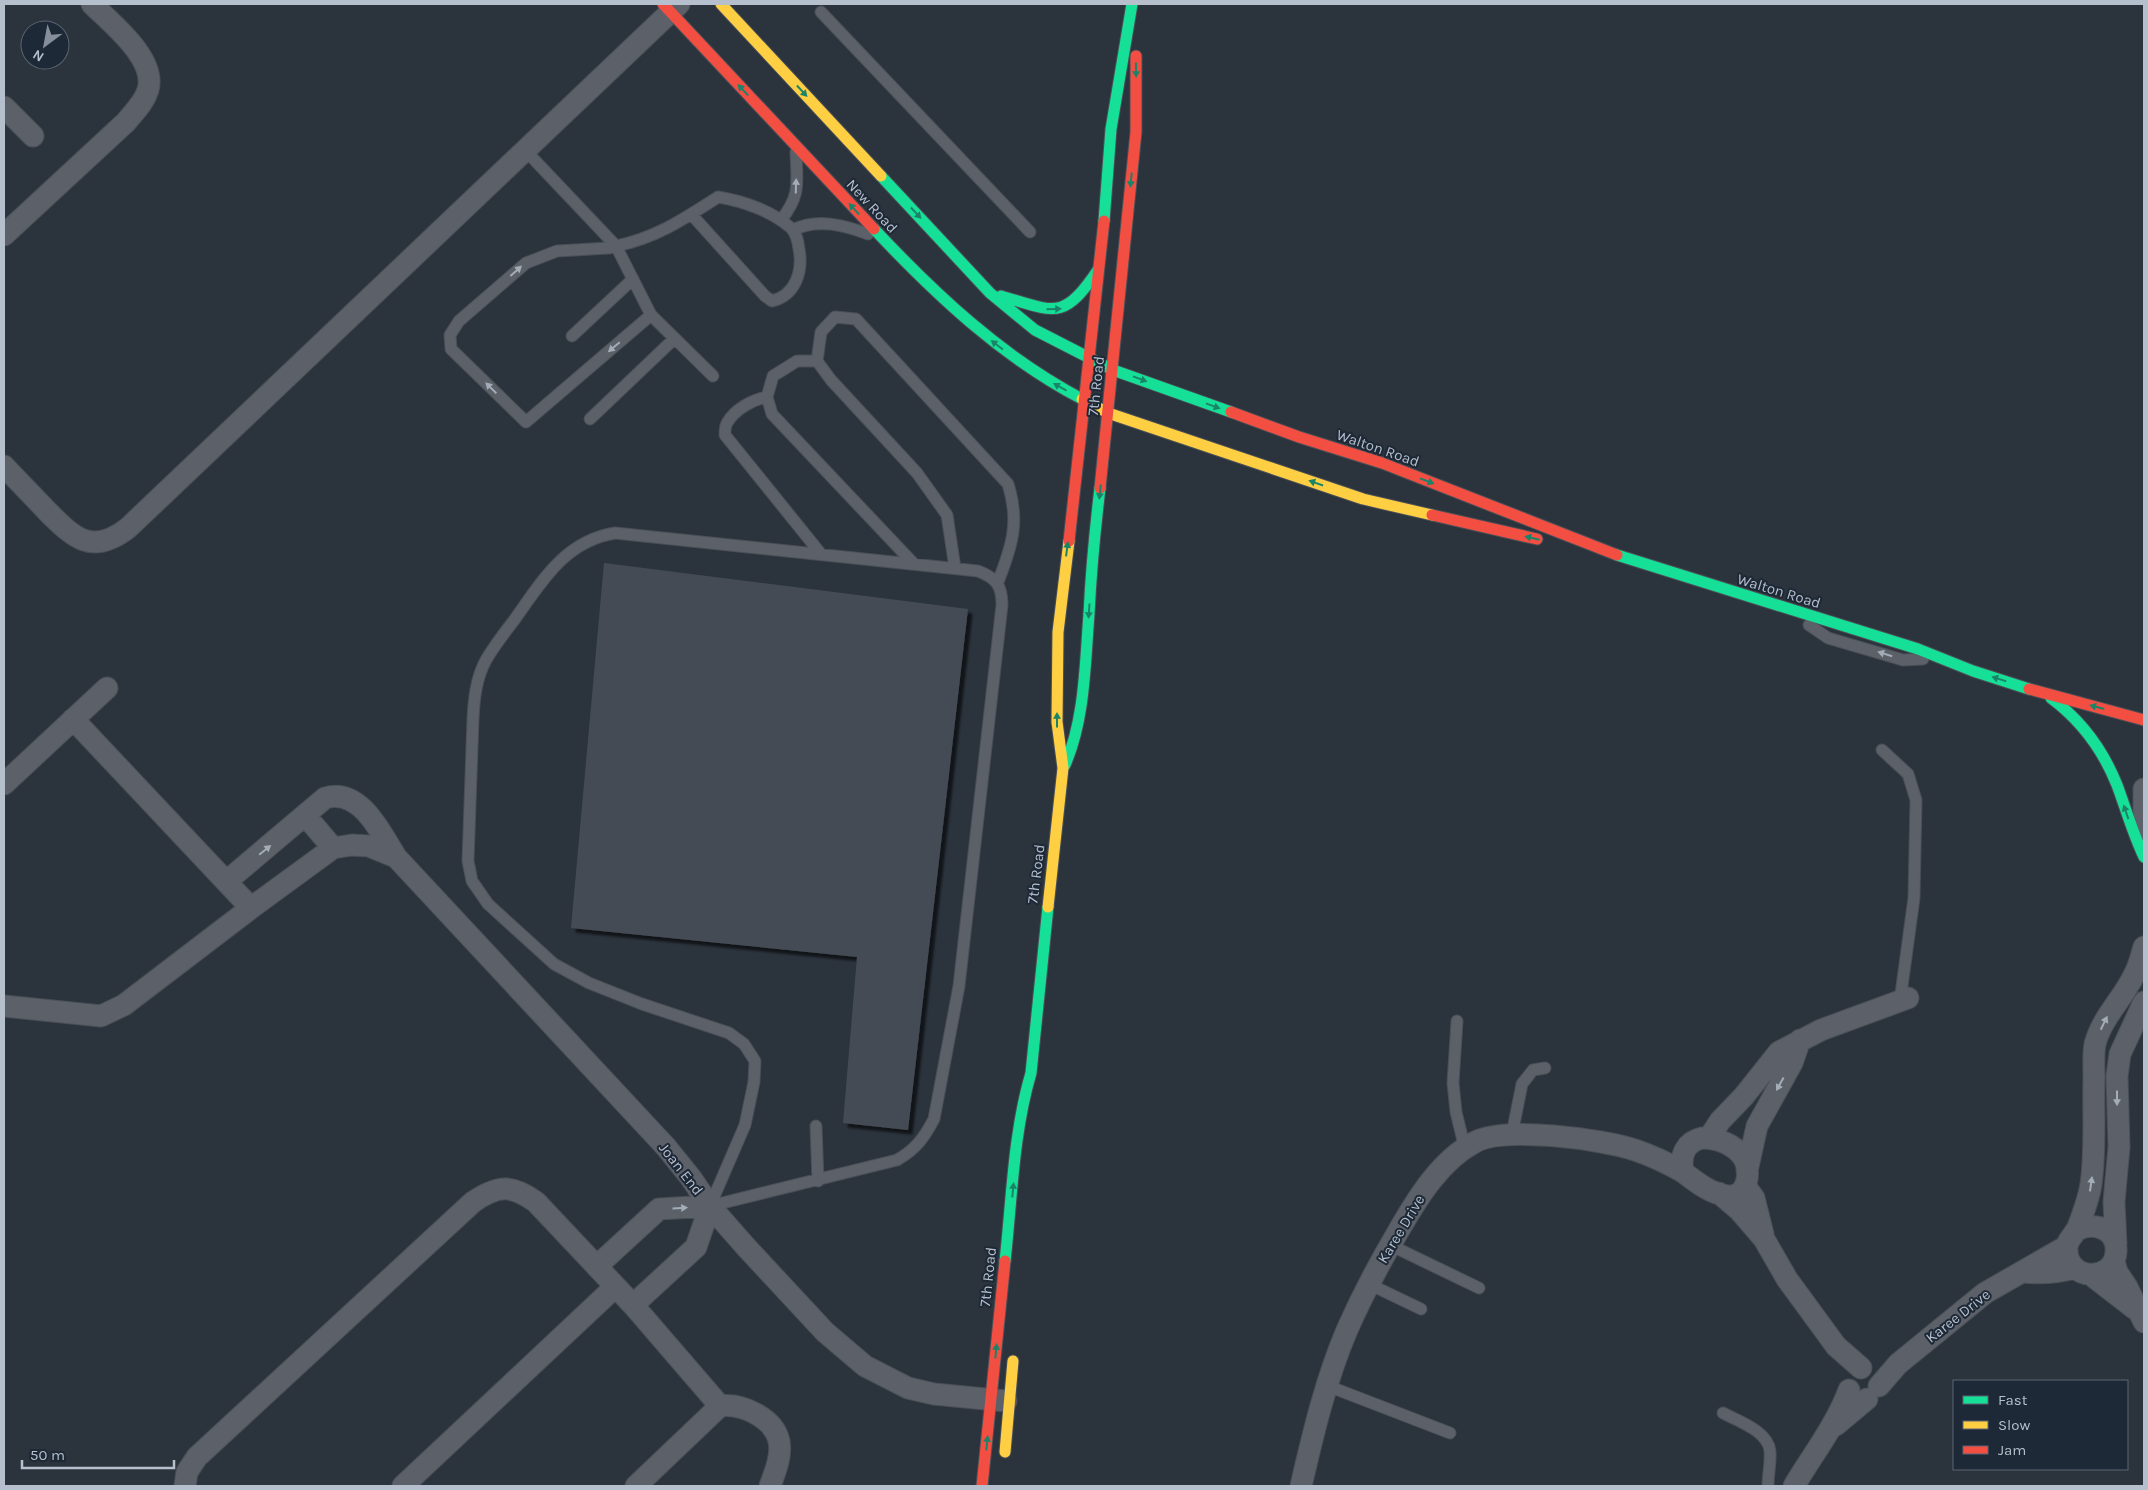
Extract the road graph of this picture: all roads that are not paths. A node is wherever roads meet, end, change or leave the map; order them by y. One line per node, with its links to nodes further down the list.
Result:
1 (92, 4): 14 (street)
2 (721, 4): 19 (main road, New Road, one-way to 19)
3 (1133, 4): 17 (main road, 7th Road); 25 (main road, 7th Road, one-way to 25)
4 (670, 6): 8 (main road, New Road, one-way to 4); 9 (street)
5 (821, 12): 13 (lane)
6 (4, 107): 7 (street)
7 (33, 136)
8 (796, 146): 11 (lane, one-way to 8); 15 (main road, New Road, one-way to 8)
9 (525, 150): 16 (lane); 31 (street)
10 (691, 214): 11 (lane); 12 (lane); 16 (lane)
11 (780, 220): 12 (lane)
12 (793, 230): 15 (lane)
13 (1030, 232)
14 (4, 235)
15 (884, 240): 28 (main road, New Road, one-way to 15)
16 (616, 246): 18 (lane); 20 (lane, one-way to 16)
17 (1100, 267): 19 (main road, one-way to 17); 23 (main road, 7th Road)
18 (633, 279): 20 (lane); 21 (lane)
19 (990, 293): 23 (main road, New Road)
20 (651, 315): 22 (lane)
21 (572, 336)
22 (674, 339): 26 (lane); 30 (lane)
23 (1090, 358): 25 (main road, Walton Road); 28 (main road, 7th Road)
24 (817, 362): 27 (lane); 35 (lane); 36 (lane)
25 (1113, 370): 29 (main road, 7th Road); 33 (main road, Walton Road, one-way to 33)
26 (713, 376)
27 (767, 397): 32 (lane); 34 (lane)
28 (1084, 400): 29 (main road, New Road); 47 (main road, 7th Road, one-way to 28)
29 (1108, 413): 33 (main road, Walton Road, one-way to 29); 47 (main road, 7th Road, one-way to 47)
30 (590, 419)
31 (4, 466)
32 (821, 554): 34 (lane); 80 (lane)
33 (1631, 561): 37 (main road, Walton Road)
34 (914, 564): 35 (lane)
35 (955, 568): 36 (lane)
36 (998, 582): 78 (lane)
37 (1792, 611): 38 (main road, Walton Road); 40 (lane, one-way to 37)
38 (1814, 617): 39 (lane); 40 (main road, Walton Road)
39 (1864, 620)
40 (1935, 652): 41 (main road, Walton Road); 43 (main road, Walton Road, one-way to 40)
41 (1974, 658)
42 (107, 688): 44 (street)
43 (2046, 694): 45 (main road, Walton Road, one-way to 43); 54 (main road, one-way to 43)
44 (73, 719): 48 (street); 55 (street)
45 (2144, 720)
46 (1882, 750): 58 (lane)
47 (1063, 768): 66 (main road, 7th Road)
48 (4, 784)
49 (2144, 789): 51 (street)
50 (305, 815): 52 (street); 53 (street); 55 (street, one-way to 50)
51 (2144, 839)
52 (333, 848): 53 (street); 56 (street)
53 (396, 857): 80 (street, Joan End)
54 (2144, 857)
55 (227, 881): 56 (street)
56 (251, 908): 60 (street)
57 (2144, 947): 63 (street, one-way to 57)
58 (1904, 1000): 62 (street)
59 (2144, 1002): 64 (street)
60 (4, 1006)
61 (1457, 1021): 73 (lane)
62 (1800, 1040): 67 (street); 68 (street, one-way to 68)
63 (2095, 1061): 64 (street); 81 (street, one-way to 63)
64 (2119, 1064): 84 (street, one-way to 84)
65 (1545, 1068): 71 (lane)
66 (1031, 1073): 69 (main road, 7th Road); 97 (main road, 7th Road, one-way to 66)
67 (1744, 1096): 68 (street); 72 (street)
68 (1766, 1108): 77 (street)
69 (1033, 1121)
70 (816, 1126): 78 (lane)
71 (1512, 1134): 73 (street, Karee Drive); 75 (street, Karee Drive)
72 (1709, 1138): 74 (street); 77 (street)
73 (1465, 1149): 83 (street, Karee Drive)
74 (1685, 1149): 75 (street, Karee Drive); 76 (street)
75 (1635, 1150): 76 (street, Karee Drive)
76 (1683, 1172): 79 (street)
77 (1746, 1179): 79 (street); 82 (street)
78 (818, 1180): 80 (lane)
79 (1719, 1193): 82 (street)
80 (710, 1206): 85 (street, one-way to 80); 91 (street); 97 (street, Joan End)
81 (2072, 1238): 84 (street); 86 (street, Karee Drive); 87 (street)
82 (1764, 1239): 95 (street)
83 (1390, 1245): 88 (street, Karee Drive); 90 (lane)
84 (2115, 1253): 87 (street); 92 (street)
85 (597, 1266): 89 (street); 102 (street)
86 (2021, 1272): 87 (street); 95 (street, Karee Drive)
87 (2083, 1272): 92 (street)
88 (1369, 1284): 93 (lane); 96 (street, Karee Drive)
89 (615, 1287): 91 (street); 103 (street)
90 (1479, 1288)
91 (633, 1305): 98 (street)
92 (2140, 1308)
93 (1420, 1309)
94 (1014, 1354): 97 (main road, 7th Road)
95 (1863, 1383): 109 (street, Karee Drive)
96 (1328, 1386): 100 (lane); 107 (street, Karee Drive)
97 (1001, 1401): 101 (main road, 7th Road); 106 (main road, 7th Road, one-way to 97)
98 (720, 1406): 104 (street); 105 (street)
99 (1723, 1413): 108 (lane)
100 (1450, 1433)
101 (1003, 1468)
102 (185, 1486)
103 (403, 1486)
104 (636, 1486)
105 (770, 1486)
106 (982, 1486)
107 (1301, 1486)
108 (1768, 1486)
109 (1794, 1486)

